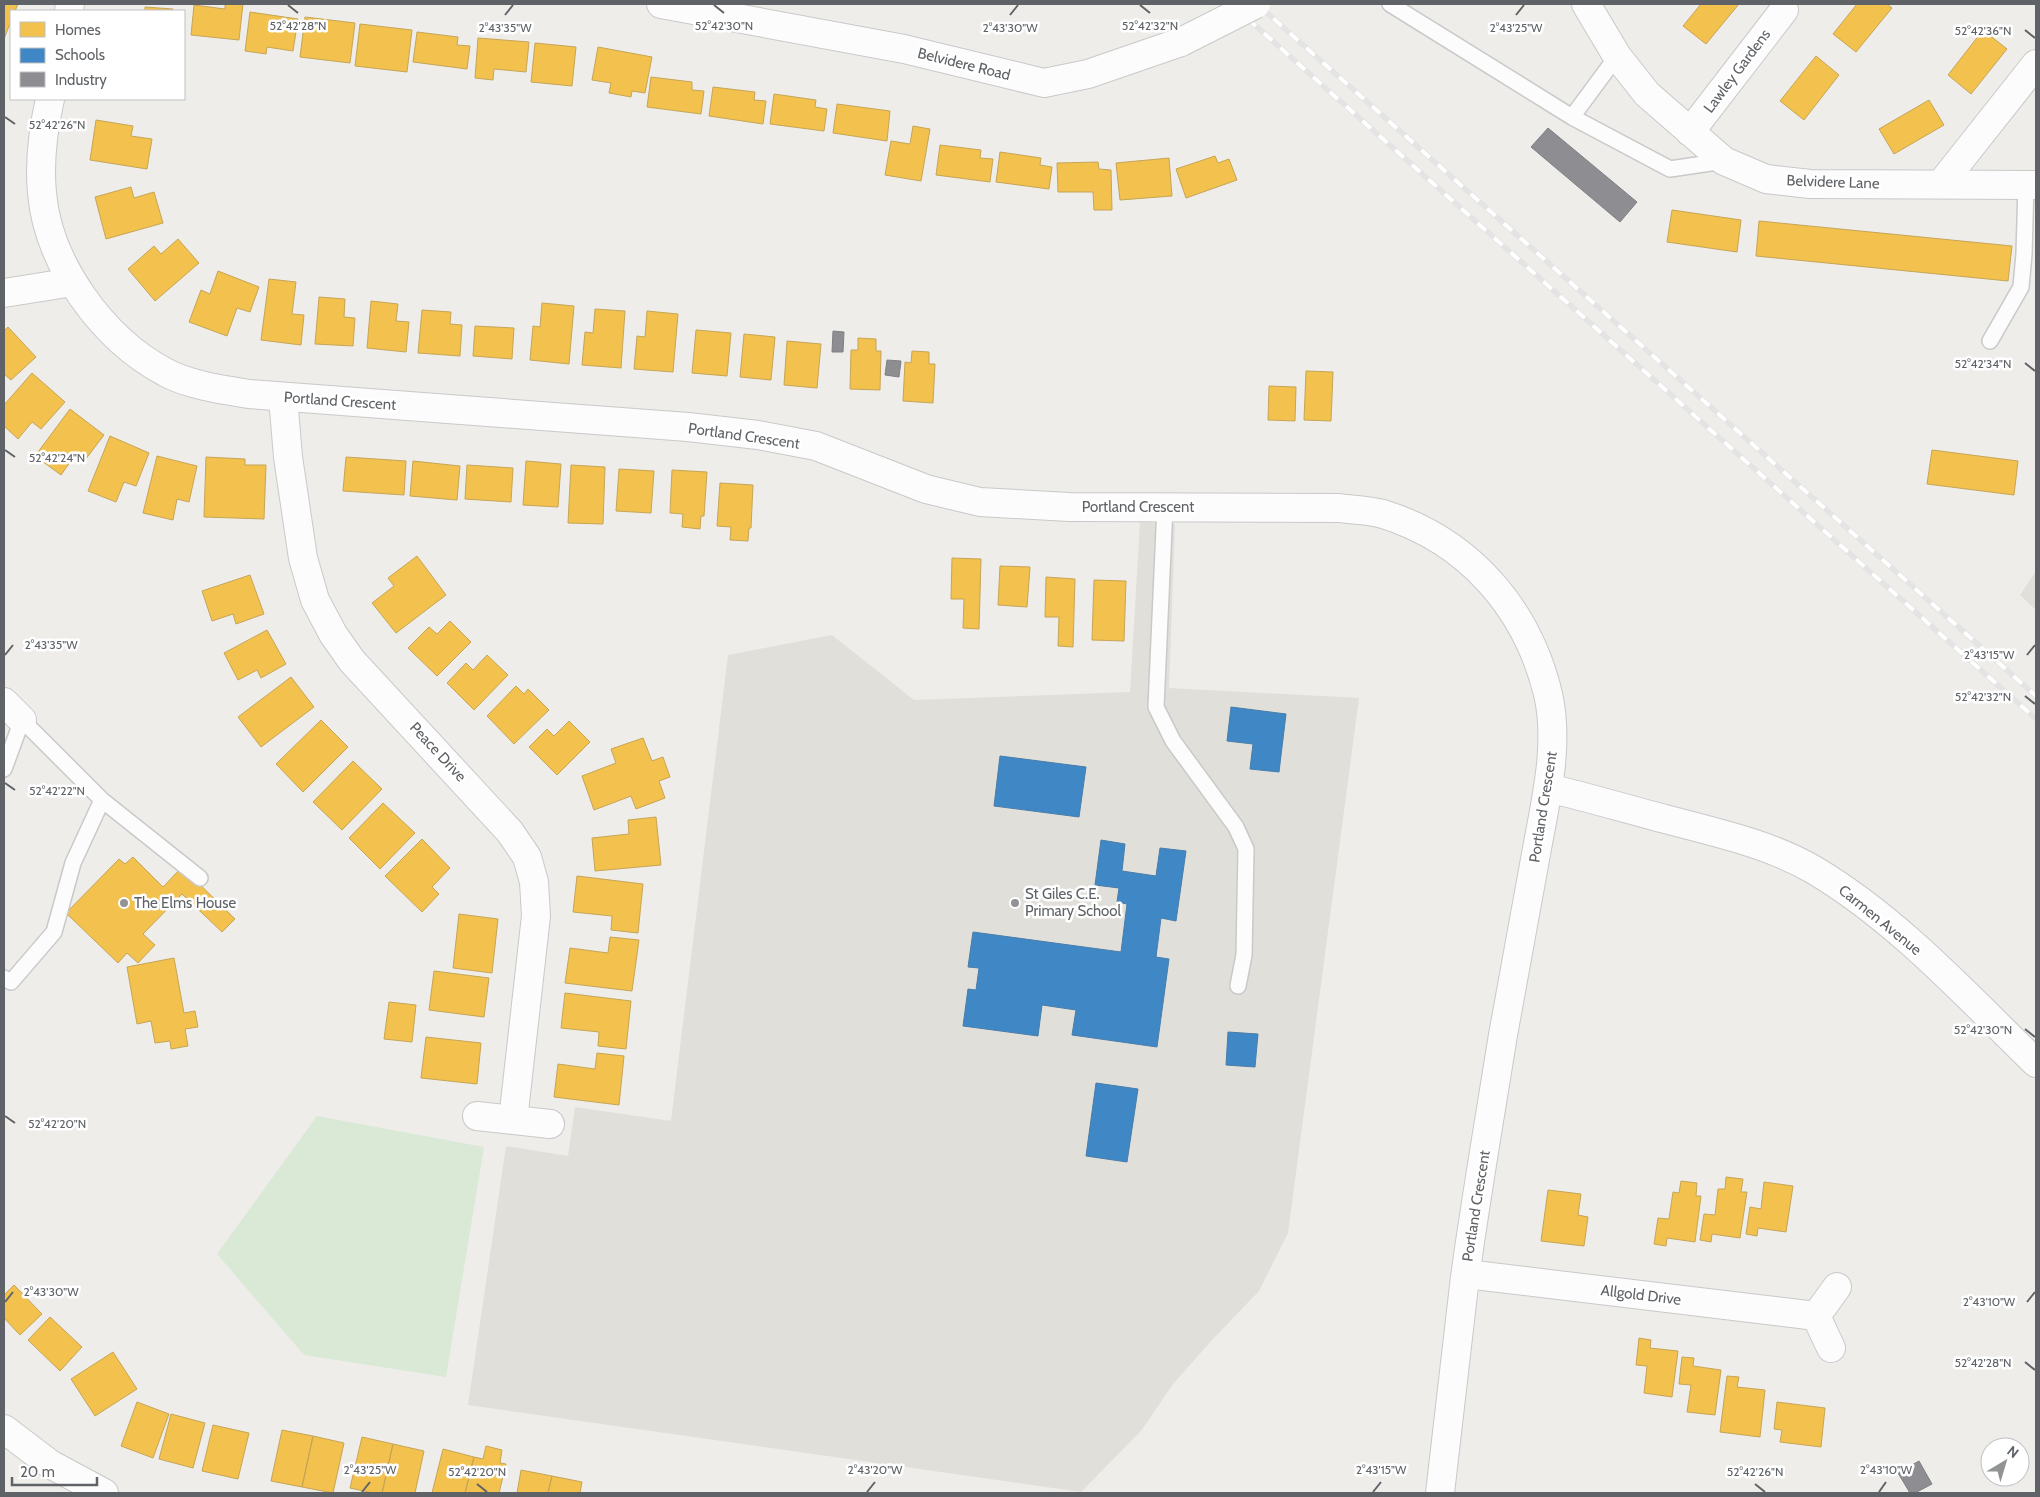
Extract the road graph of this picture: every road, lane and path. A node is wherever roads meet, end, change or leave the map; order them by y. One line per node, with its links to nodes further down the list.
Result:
1 (661, 4): 2 (street, Belvidere Road, bridge)
2 (1256, 4)
3 (1390, 4): 9 (lane)
4 (1586, 4): 6 (street, Belvidere Lane)
5 (1784, 10): 10 (street, Lawley Gardens)
6 (1617, 56): 9 (lane); 10 (street, Belvidere Lane)
7 (2036, 64): 12 (street)
8 (50, 100): 14 (street, Portland Crescent)
9 (1572, 116): 11 (lane)
10 (1690, 132): 11 (street, Belvidere Lane)
11 (1724, 161): 12 (street, Belvidere Lane)
12 (1941, 184): 13 (street, Belvidere Lane)
13 (2031, 185): 16 (lane)
14 (73, 282): 15 (street); 17 (street, Portland Crescent)
15 (4, 293)
16 (1990, 341)
17 (283, 396): 18 (street, Portland Crescent); 28 (street, Peace Drive)
18 (1165, 506): 21 (street, Portland Crescent); 25 (lane)
19 (13, 711): 20 (lane); 22 (lane)
20 (4, 770)
21 (1548, 788): 26 (street, Carmen Avenue); 30 (street, Portland Crescent)
22 (102, 800): 23 (lane); 24 (lane)
23 (200, 878)
24 (4, 978)
25 (1238, 986)
26 (2036, 1063)
27 (477, 1116): 28 (street)
28 (513, 1120): 29 (street)
29 (550, 1124)
30 (1466, 1274): 32 (street, Allgold Drive); 36 (street, Portland Crescent)
31 (1837, 1286): 32 (street)
32 (1816, 1316): 33 (street)
33 (1831, 1348)
34 (4, 1429): 35 (street)
35 (104, 1493)
36 (1440, 1493)

